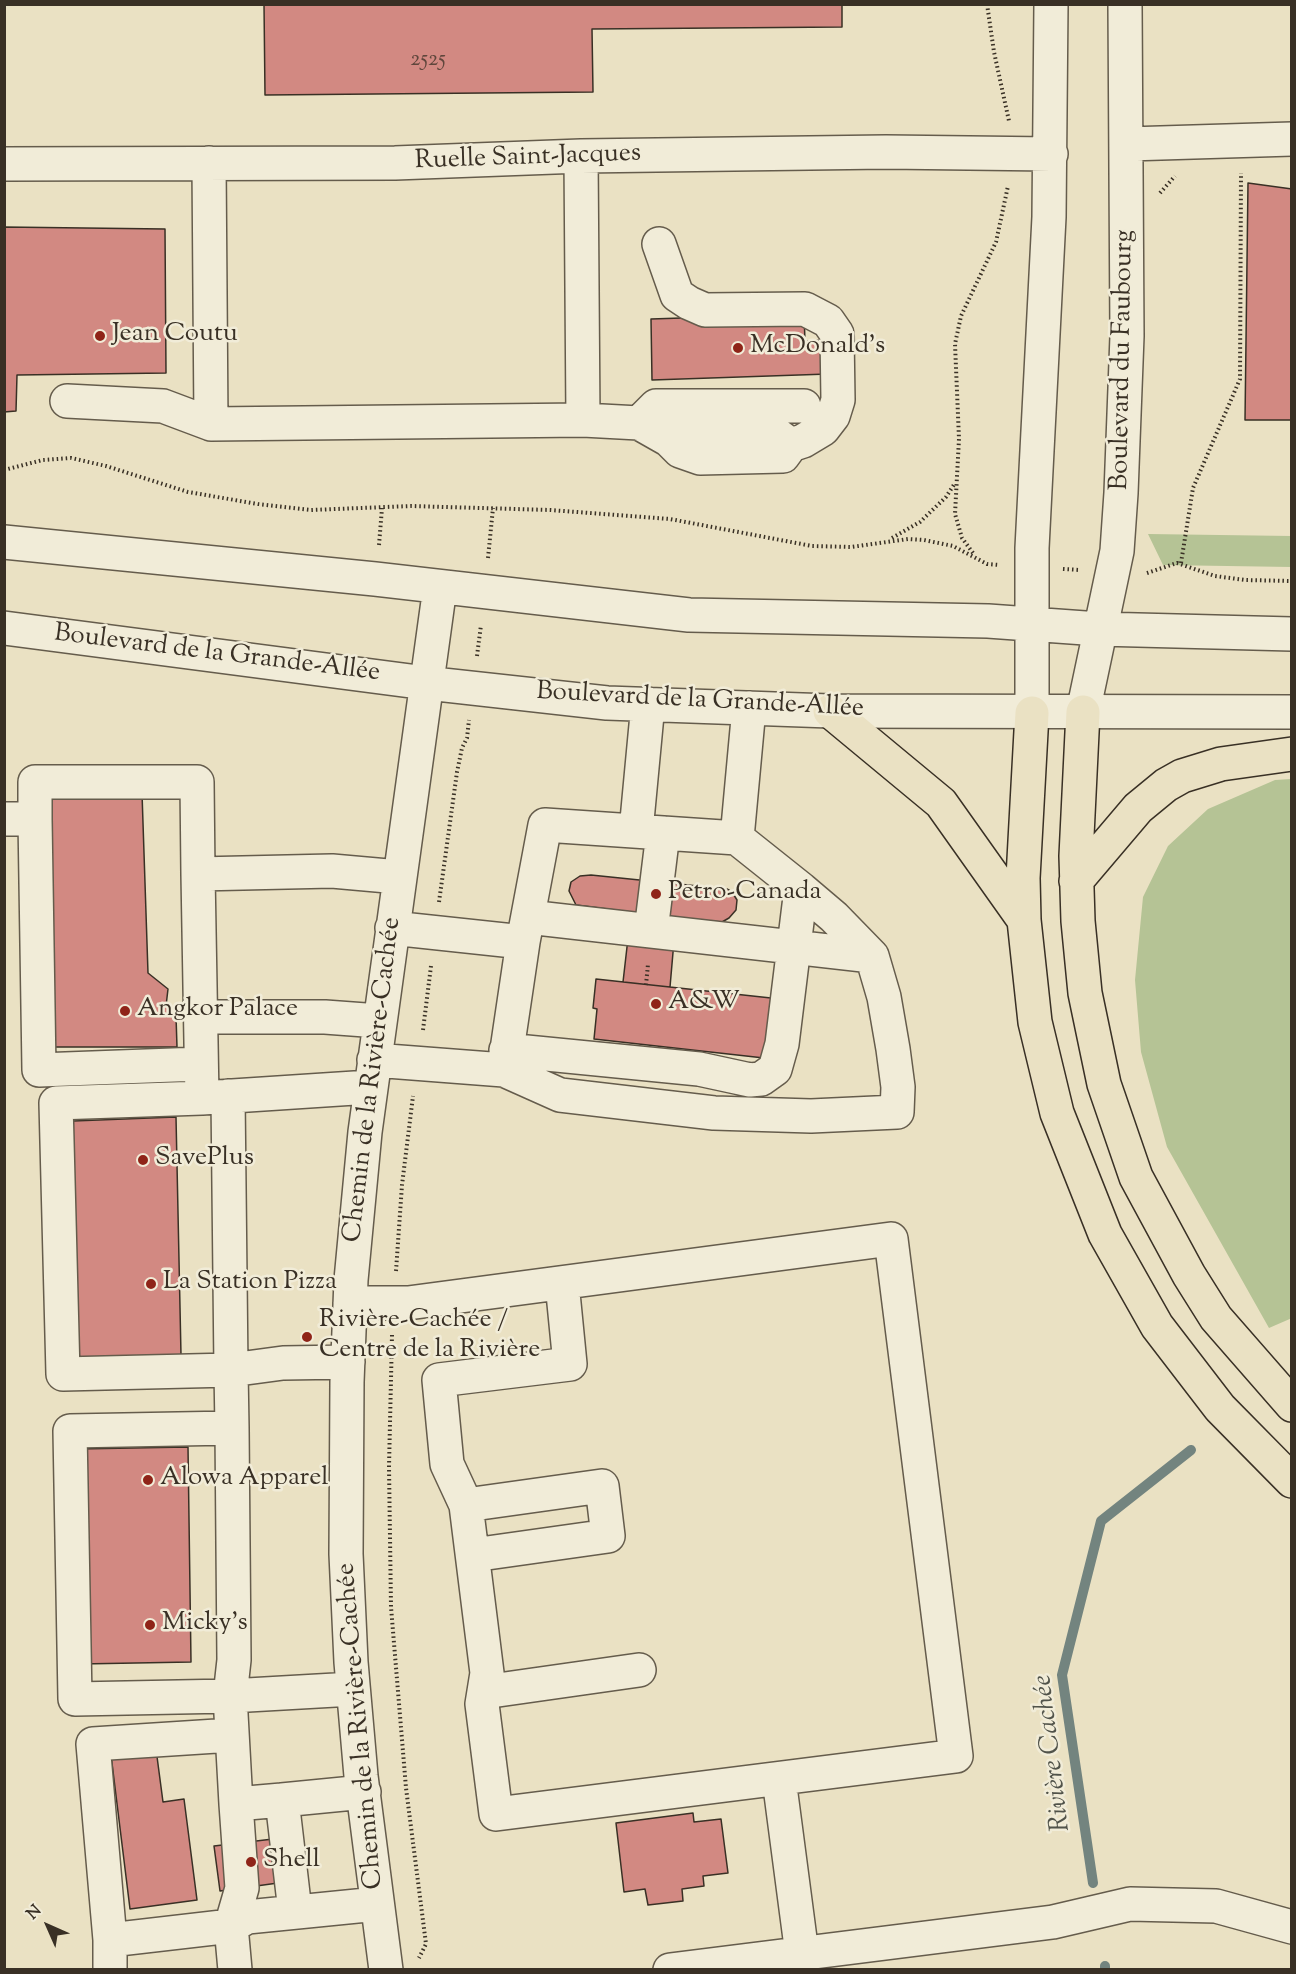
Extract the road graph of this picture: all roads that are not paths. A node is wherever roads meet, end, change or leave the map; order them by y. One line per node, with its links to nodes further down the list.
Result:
1 (1050, 4): 5 (street)
2 (1125, 4): 4 (street, Boulevard du Faubourg)
3 (1292, 139): 4 (street)
4 (1128, 144): 19 (street, Boulevard du Faubourg)
5 (1051, 154): 6 (street, Ruelle Saint-Jacques); 17 (street)
6 (580, 156): 7 (street, Ruelle Saint-Jacques); 12 (street)
7 (209, 163): 8 (street, Ruelle Saint-Jacques); 14 (street)
8 (4, 164)
9 (659, 244): 13 (street)
10 (67, 401): 14 (street)
11 (804, 406): 13 (street)
12 (583, 420): 13 (street); 14 (street)
13 (639, 423)
14 (212, 424)
15 (4, 542): 16 (street)
16 (440, 587): 17 (street); 21 (street, Chemin de la Rivière-Cachée)
17 (1032, 625): 19 (street); 27 (street)
18 (4, 628): 21 (street, Boulevard de la Grande-Allée)
19 (1099, 629): 20 (street); 25 (street, Boulevard du Faubourg)
20 (1292, 634)
21 (426, 682): 22 (street, Boulevard de la Grande-Allée); 33 (street, Chemin de la Rivière-Cachée)
22 (648, 704): 23 (street, Boulevard de la Grande-Allée); 30 (street)
23 (749, 708): 24 (street, Boulevard de la Grande-Allée); 31 (street)
24 (830, 711): 27 (street, Boulevard de la Grande-Allée); 36 (highway)
25 (1083, 712): 26 (street, Boulevard de la Grande-Allée); 27 (street, Boulevard de la Grande-Allée); 34 (highway)
26 (1292, 712)
27 (1032, 713): 36 (highway)
28 (1292, 754): 34 (highway)
29 (20, 819): 32 (street); 45 (street)
30 (650, 832): 31 (street); 38 (street); 39 (street)
31 (737, 838): 35 (street)
32 (198, 874): 33 (street); 42 (street)
33 (399, 877): 37 (street, Chemin de la Rivière-Cachée)
34 (1076, 880): 52 (highway)
35 (801, 889): 40 (street); 41 (street)
36 (1024, 920): 54 (highway)
37 (392, 928): 38 (street); 43 (street, Chemin de la Rivière-Cachée)
38 (525, 929): 39 (street); 44 (street)
39 (651, 931): 40 (street)
40 (792, 947): 41 (street); 44 (street)
41 (872, 956): 44 (street)
42 (200, 1017): 43 (street); 45 (street)
43 (379, 1021): 46 (street, Chemin de la Rivière-Cachée)
44 (505, 1060): 46 (street)
45 (200, 1064): 47 (street)
46 (372, 1073): 47 (street); 49 (street, Chemin de la Rivière-Cachée)
47 (215, 1097): 51 (street); 51 (street)
48 (562, 1283): 49 (street); 55 (street); 62 (street)
49 (350, 1303): 50 (street, Chemin de la Rivière-Cachée)
50 (348, 1362): 51 (street); 58 (street, Chemin de la Rivière-Cachée)
51 (231, 1370): 53 (street)
52 (1292, 1406)
53 (232, 1428): 60 (street); 60 (street)
54 (1292, 1480)
55 (466, 1505): 56 (street); 56 (street)
56 (472, 1555): 59 (street)
57 (639, 1670): 59 (street)
58 (353, 1689): 60 (street); 63 (street, Chemin de la Rivière-Cachée)
59 (484, 1692): 62 (street)
60 (230, 1696): 61 (street)
61 (232, 1735): 65 (street); 71 (street)
62 (779, 1779): 70 (street)
63 (364, 1792): 64 (street); 66 (street, Chemin de la Rivière-Cachée)
64 (282, 1800): 65 (street); 67 (street)
65 (236, 1804): 68 (street)
66 (377, 1904): 67 (street); 74 (street, Chemin de la Rivière-Cachée)
67 (295, 1911): 68 (street)
68 (231, 1926): 71 (street); 73 (street)
69 (1292, 1927): 72 (street)
70 (802, 1954): 72 (street); 75 (street)
71 (110, 1955)
72 (865, 1958)
73 (235, 1970)
74 (386, 1970)
75 (670, 1970)

